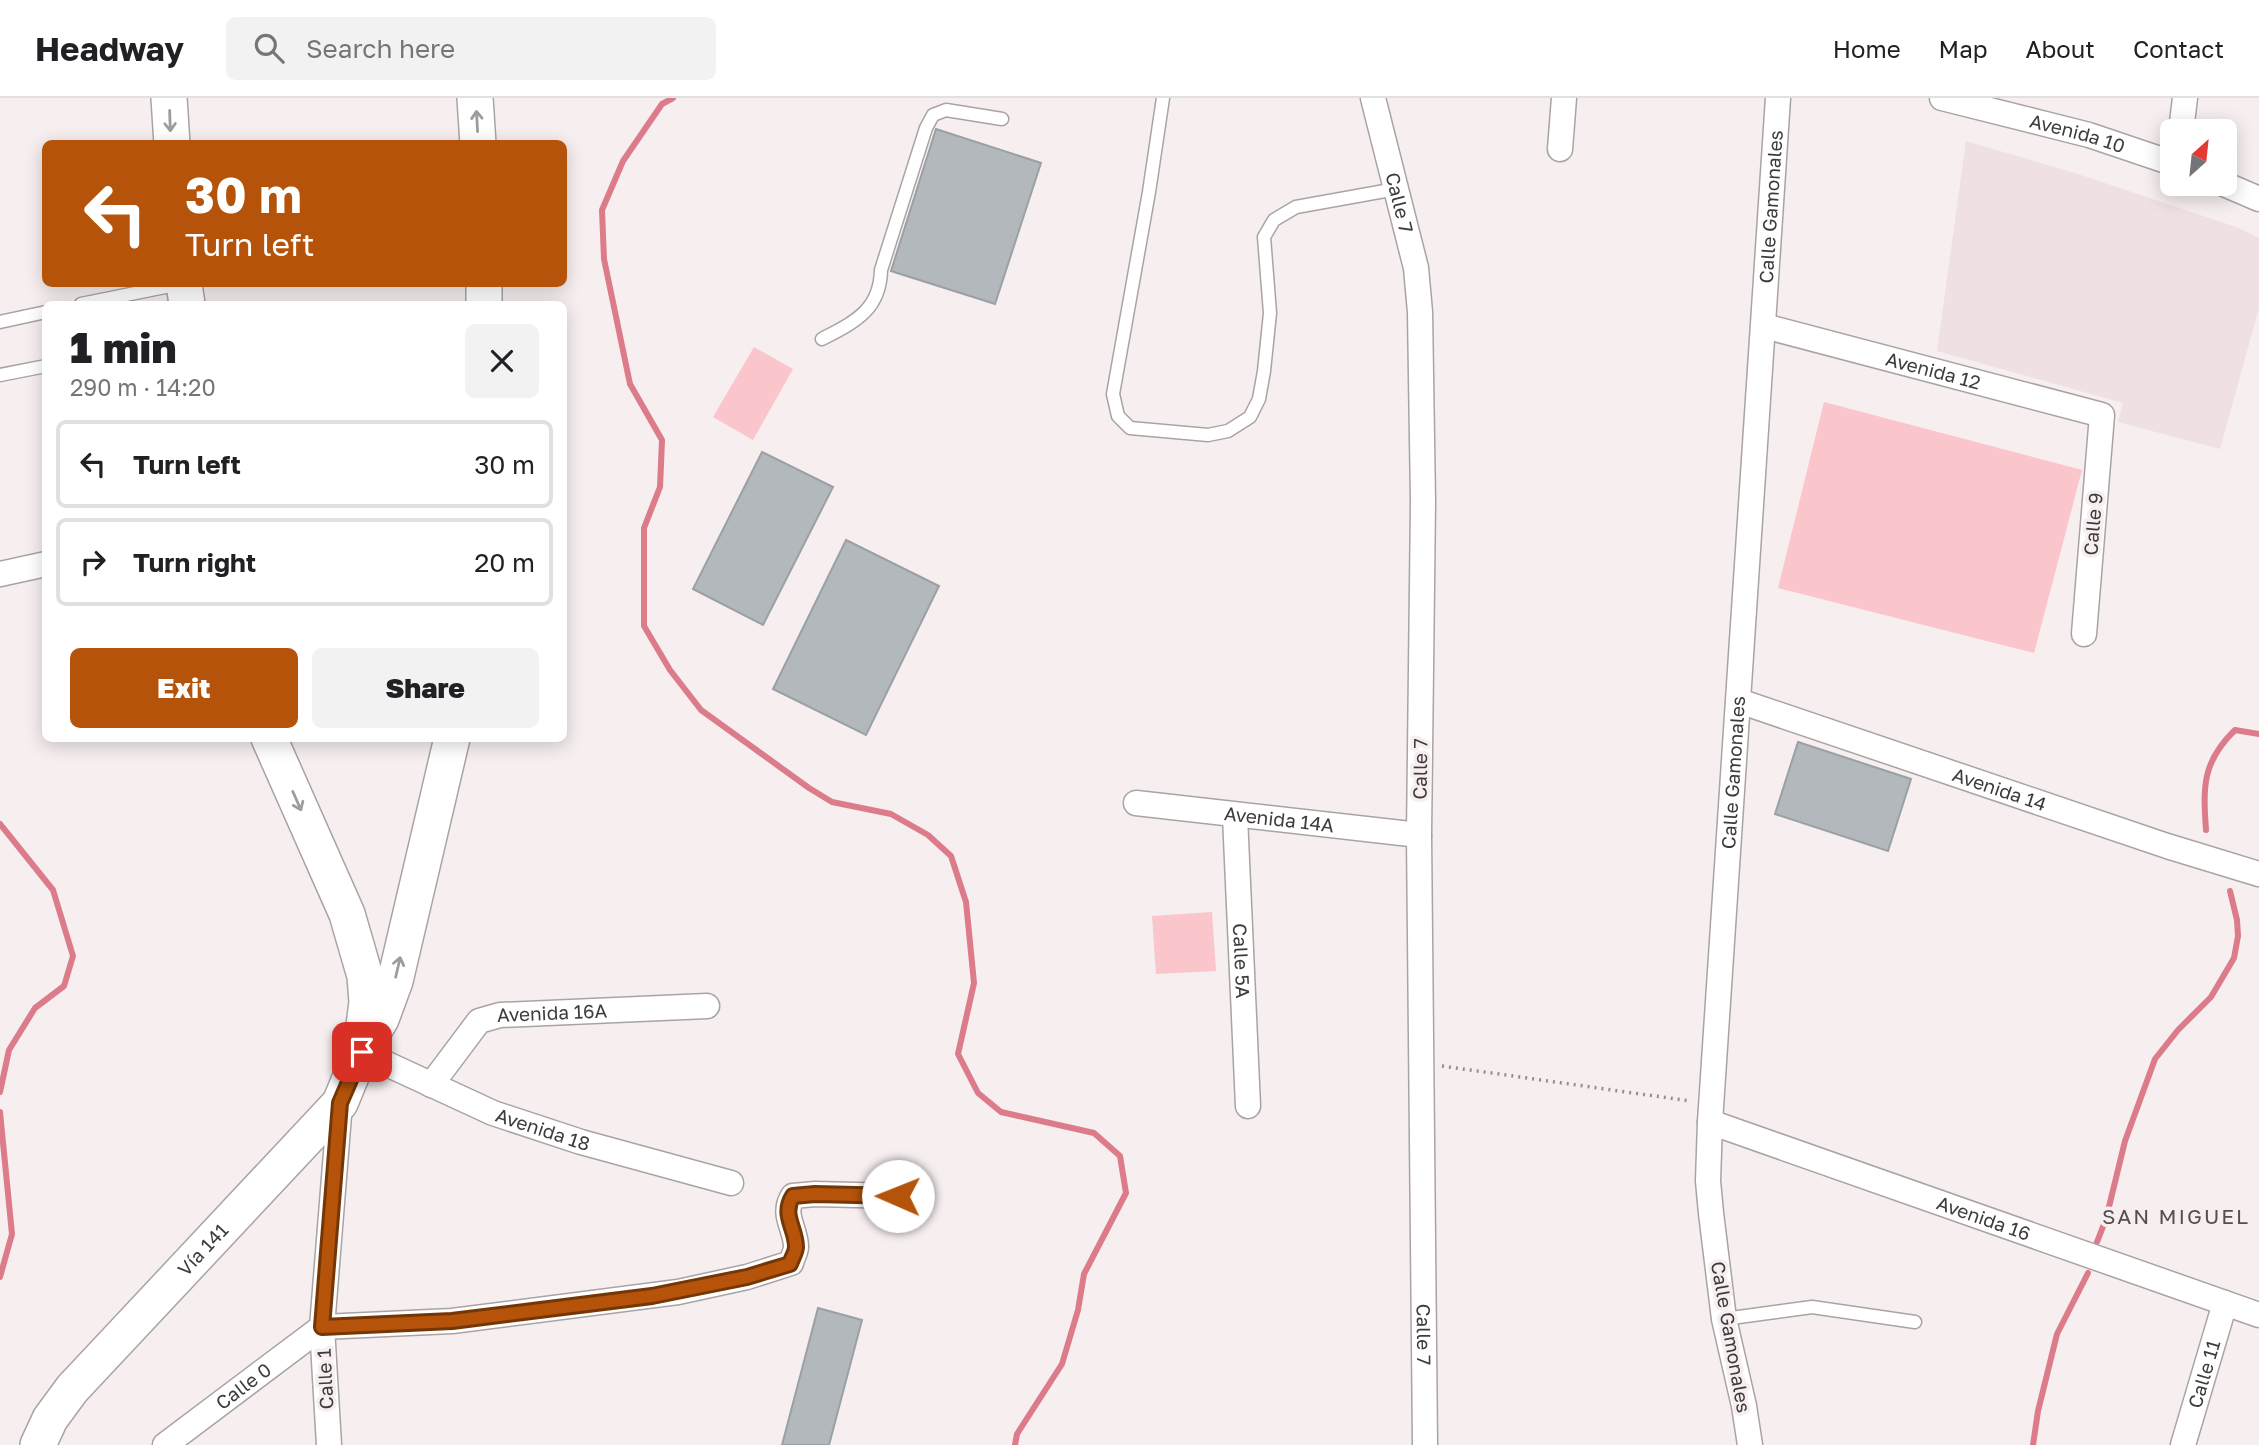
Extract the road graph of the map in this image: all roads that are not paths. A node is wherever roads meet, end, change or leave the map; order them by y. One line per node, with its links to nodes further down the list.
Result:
1 (169, 98): 11 (main road, one-way to 11)
2 (475, 98): 12 (main road, one-way to 2)
3 (1163, 98): 15 (lane)
4 (1373, 98): 15 (street, Calle 7)
5 (1564, 98): 13 (street)
6 (1779, 98): 22 (street, Calle Gamonales)
7 (1942, 98): 14 (street, Avenida 10)
8 (2185, 98): 10 (street)
9 (1002, 119): 23 (lane)
10 (2182, 119)
11 (172, 140)
12 (478, 140)
13 (1560, 149)
14 (2160, 159)
15 (1396, 190): 35 (street, Calle 7)
16 (2237, 190): 17 (street)
17 (2259, 199)
18 (167, 287): 19 (lane)
19 (95, 301)
20 (42, 313): 21 (lane)
21 (0, 321)
22 (1764, 326): 26 (street, Avenida 12); 30 (street, Calle Gamonales)
23 (822, 339)
24 (42, 367): 25 (lane)
25 (0, 375)
26 (2102, 415): 29 (street, Calle 9)
27 (42, 565): 28 (street)
28 (0, 573)
29 (2084, 634)
30 (1739, 701): 36 (street, Avenida 14); 44 (street, Calle Gamonales)
31 (271, 742): 38 (main road, one-way to 38)
32 (451, 742): 37 (main road)
33 (1136, 803): 34 (street, Avenida 14A)
34 (1235, 816): 35 (street, Avenida 14A); 43 (street, Calle 5A)
35 (1419, 835): 55 (street, Calle 7)
36 (2259, 874)
37 (410, 911): 38 (main road); 40 (main road, one-way to 37)
38 (347, 914): 40 (main road)
39 (707, 1006): 41 (street, Avenida 16A)
40 (362, 1052): 41 (street, Avenida 18); 42 (main road, Vía 141)
41 (431, 1085): 45 (street, Avenida 18)
42 (340, 1103): 51 (street, Calle 1); 52 (main road, Vía 141)
43 (1248, 1106)
44 (1710, 1113): 47 (street, Avenida 16); 49 (street, Calle Gamonales)
45 (731, 1183)
46 (898, 1196): 51 (street)
47 (2225, 1303): 48 (street, Avenida 16); 57 (street, Calle 11)
48 (2259, 1315)
49 (1724, 1319): 50 (lane); 56 (street, Calle Gamonales)
50 (1915, 1322)
51 (322, 1327): 53 (street, Calle 0); 54 (street, Calle 1)
52 (38, 1445)
53 (165, 1445)
54 (329, 1445)
55 (1425, 1445)
56 (1750, 1445)
57 (2183, 1445)

